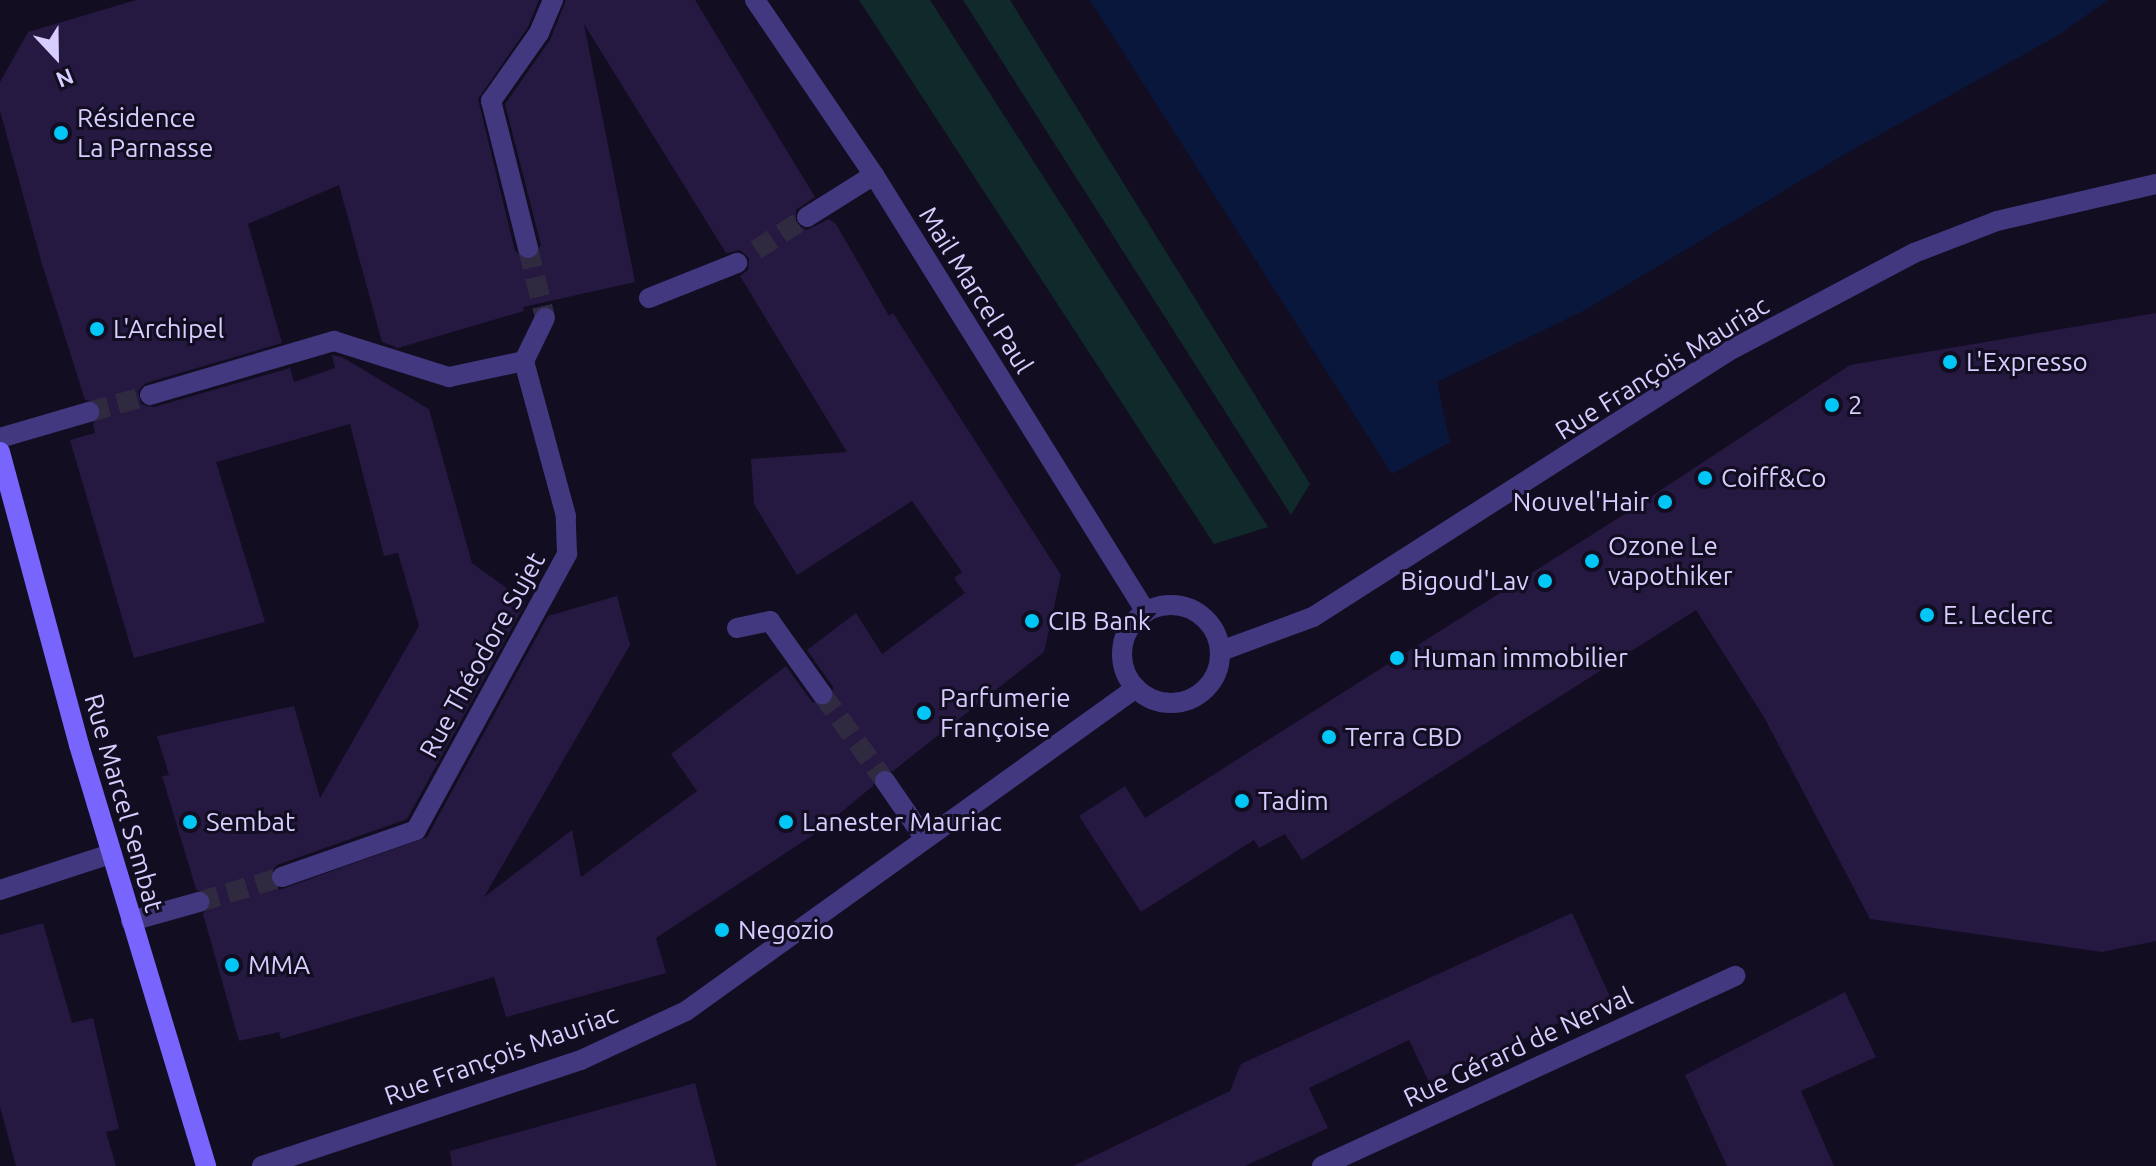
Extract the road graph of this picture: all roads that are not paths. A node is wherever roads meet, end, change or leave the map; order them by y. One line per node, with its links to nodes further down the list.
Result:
1 (553, 0): 6 (street)
2 (755, 0): 3 (street, Mail Marcel Paul)
3 (874, 175): 5 (street); 15 (street, Mail Marcel Paul)
4 (2156, 184): 17 (street, Rue François Mauriac)
5 (807, 217)
6 (528, 248)
7 (737, 263): 8 (street)
8 (649, 298)
9 (545, 318): 10 (street)
10 (524, 361): 11 (street); 23 (street, Rue Théodore Sujet)
11 (150, 395)
12 (89, 412): 13 (street)
13 (0, 438)
14 (0, 452): 22 (street, Rue Marcel Sembat)
15 (1146, 612): 17 (street); 18 (street)
16 (737, 628): 19 (street)
17 (1221, 651): 18 (street)
18 (1136, 688): 21 (street, Rue François Mauriac)
19 (822, 694)
20 (885, 781): 21 (street)
21 (925, 839): 30 (street, Rue François Mauriac)
22 (111, 854): 24 (street); 26 (street, Rue Marcel Sembat)
23 (282, 877)
24 (0, 890)
25 (199, 902): 26 (street)
26 (131, 921): 29 (street, Rue Marcel Sembat)
27 (1735, 976): 28 (street, Rue Gérard de Nerval)
28 (1354, 1159): 31 (street, Rue Gérard de Nerval)
29 (206, 1166)
30 (262, 1166)
31 (1322, 1166)

